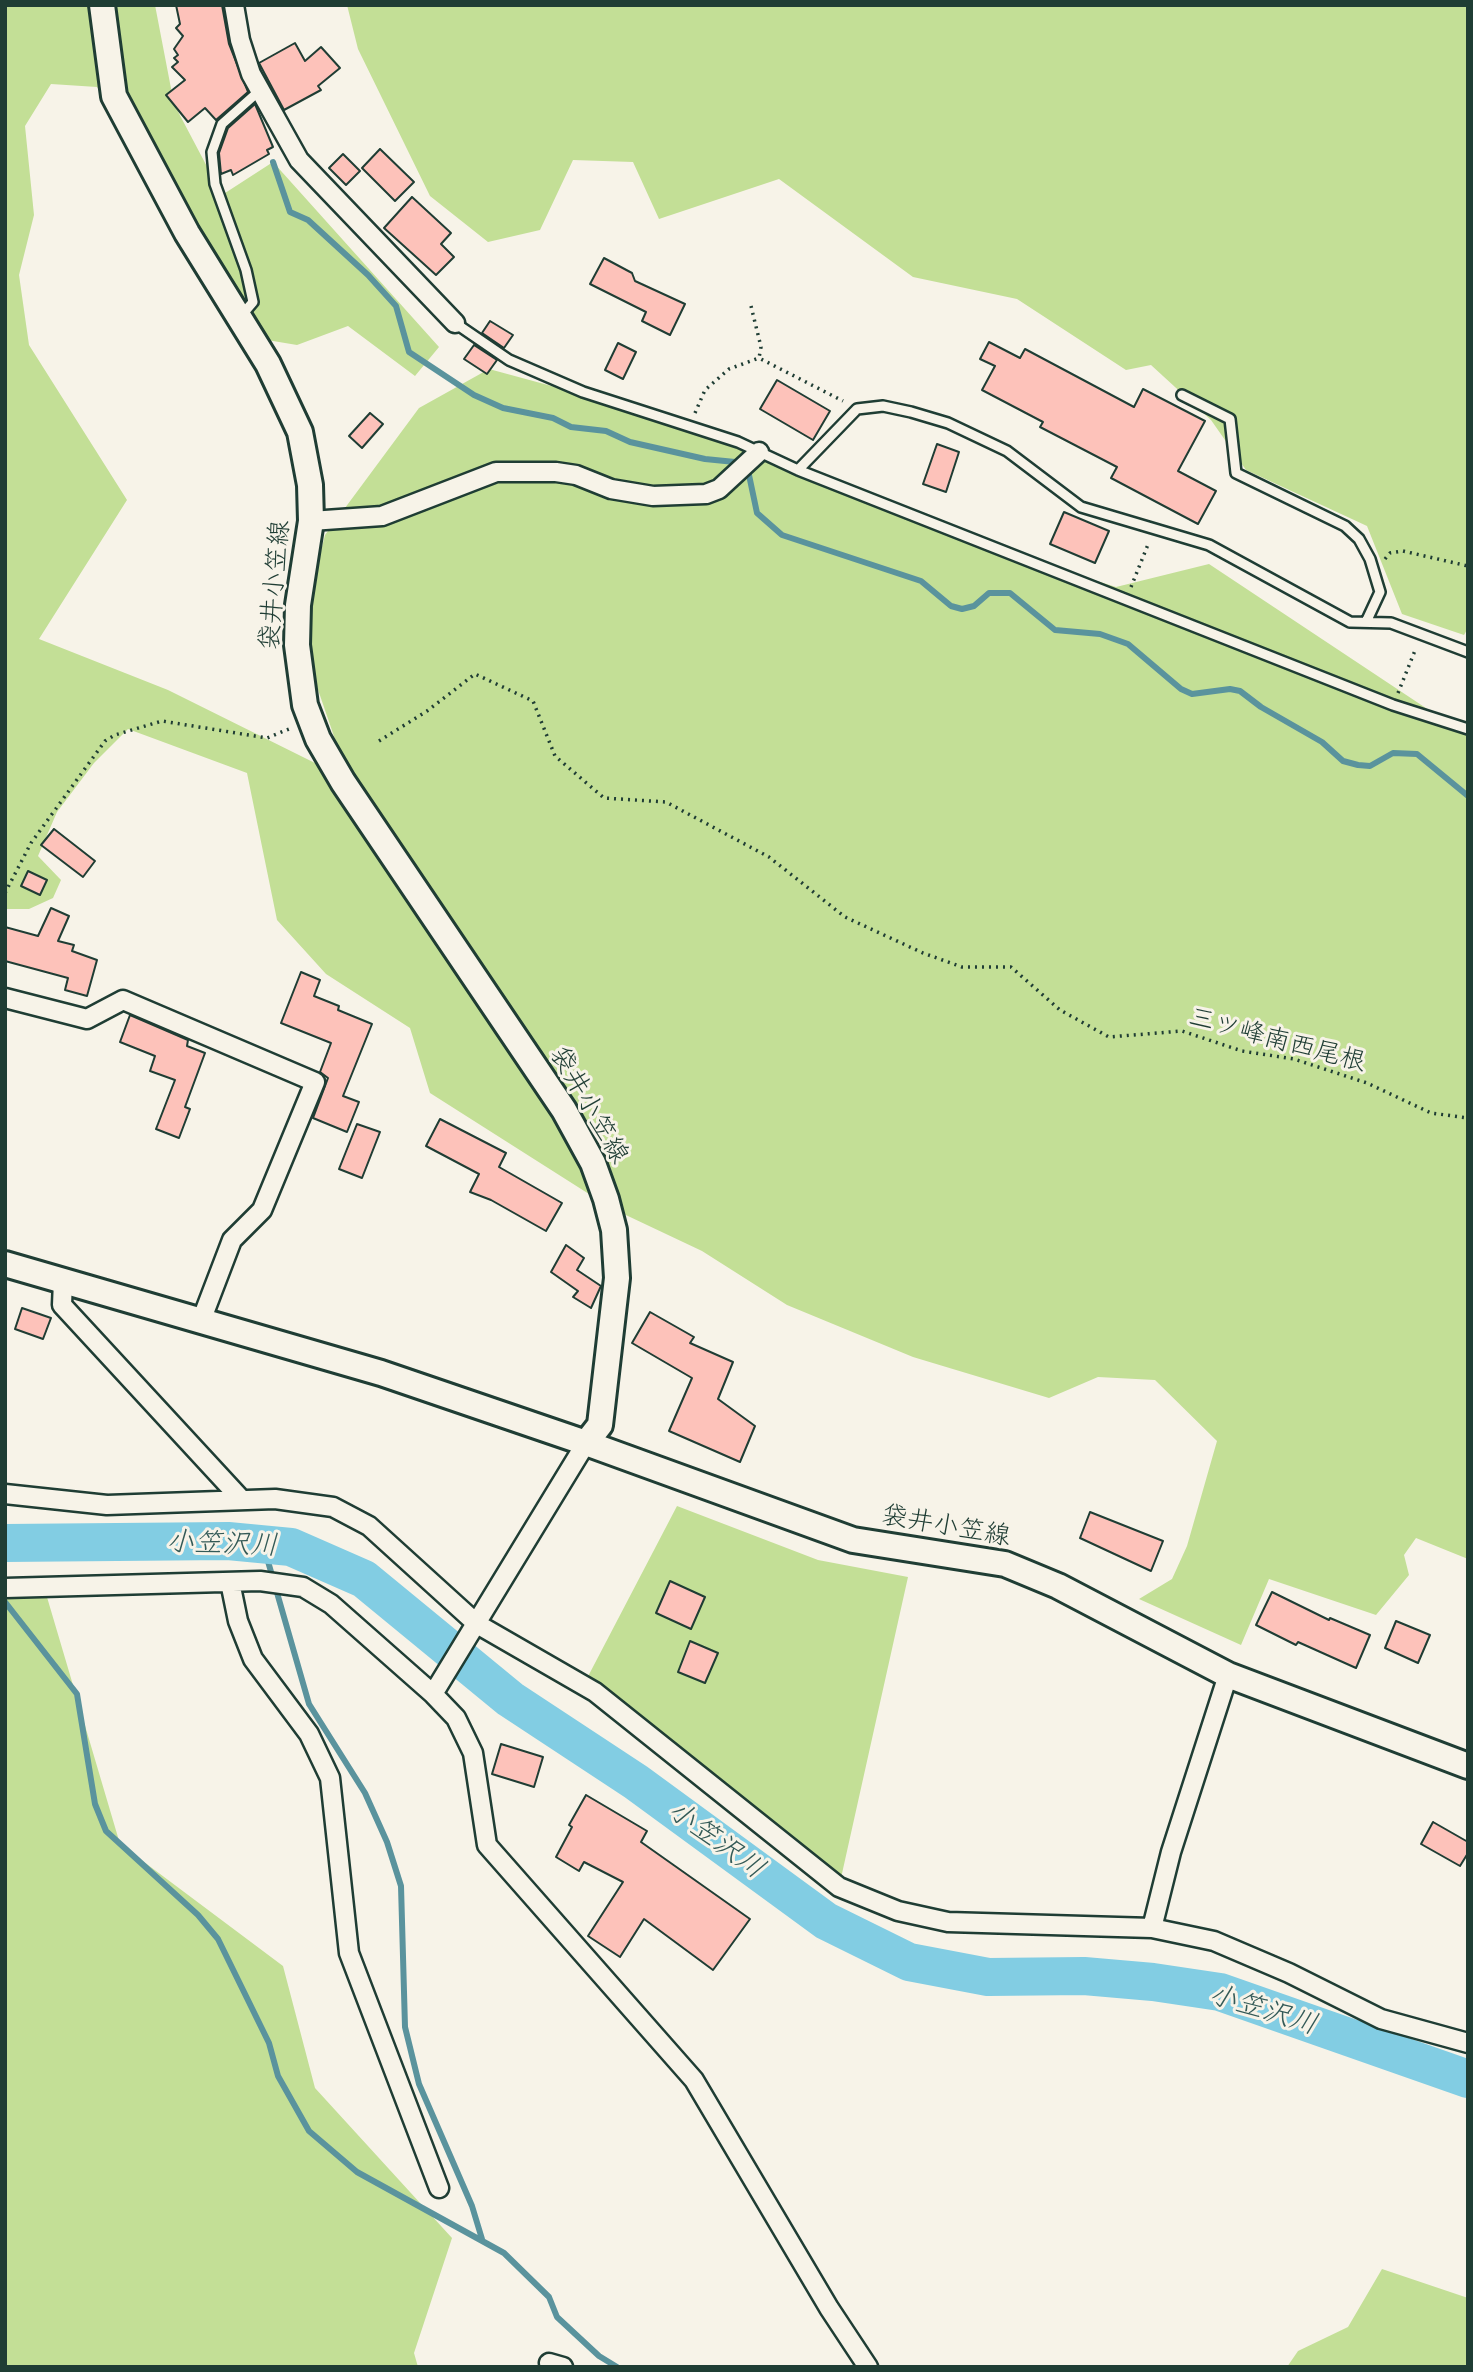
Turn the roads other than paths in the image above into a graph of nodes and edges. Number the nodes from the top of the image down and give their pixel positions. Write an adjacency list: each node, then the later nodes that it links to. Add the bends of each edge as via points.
1 (102, 5): 4 (main road, 袋井小笠線, via 114,96 187,233)
2 (234, 5): 3 (street, via 240,40)
3 (258, 92): 4 (lane, via 222,124 212,152 215,184 253,302); 5 (street, via 299,160)
4 (241, 316): 9 (main road, 袋井小笠線, via 300,432)
5 (455, 323): 7 (lane, via 522,365 583,392)
6 (1182, 396): 10 (lane, via 1230,419 1236,473 1345,526 1359,538 1380,592)
7 (758, 452): 8 (lane); 9 (street, via 719,489 706,494 653,496 611,489 576,475 496,472 382,516)
8 (798, 470): 10 (lane, via 857,409 883,406 948,423 1007,451 1081,506 1209,545 1350,622); 12 (lane, via 1393,705)
9 (311, 520): 17 (main road, 袋井小笠線, via 298,604 297,645 311,721 342,782 564,1110 593,1163 614,1230 617,1278 600,1425)
10 (1367, 620): 11 (lane, via 1391,623)
11 (1468, 652)
12 (1468, 729)
13 (5, 998): 16 (street, via 87,1019 123,1000 315,1082 262,1210 232,1240)
14 (5, 1264): 15 (main road)
15 (63, 1281): 16 (main road); 19 (street, via 62,1305)
16 (201, 1321): 17 (main road, via 381,1373)
17 (586, 1443): 22 (street); 23 (main road, 袋井小笠線, via 853,1540 1005,1564 1058,1586)
18 (5, 1494): 19 (street, via 107,1505)
19 (242, 1500): 22 (street, via 275,1499 333,1507 369,1526)
20 (230, 1581): 21 (street); 24 (street, via 303,1587 331,1604); 28 (street, via 238,1621 253,1659 309,1734 330,1778 349,1953)
21 (5, 1588)
22 (477, 1624): 24 (street); 26 (street, via 594,1692 839,1887 870,1902 970,1924)
23 (1228, 1675): 25 (main road, 袋井小笠線); 26 (street, via 1171,1852)
24 (433, 1694): 29 (street, via 456,1718 473,1753 487,1845 694,2080)
25 (1468, 1766)
26 (1153, 1928): 27 (street, via 1214,1941 1381,2019)
27 (1468, 2043)
28 (439, 2188)
29 (868, 2367)

